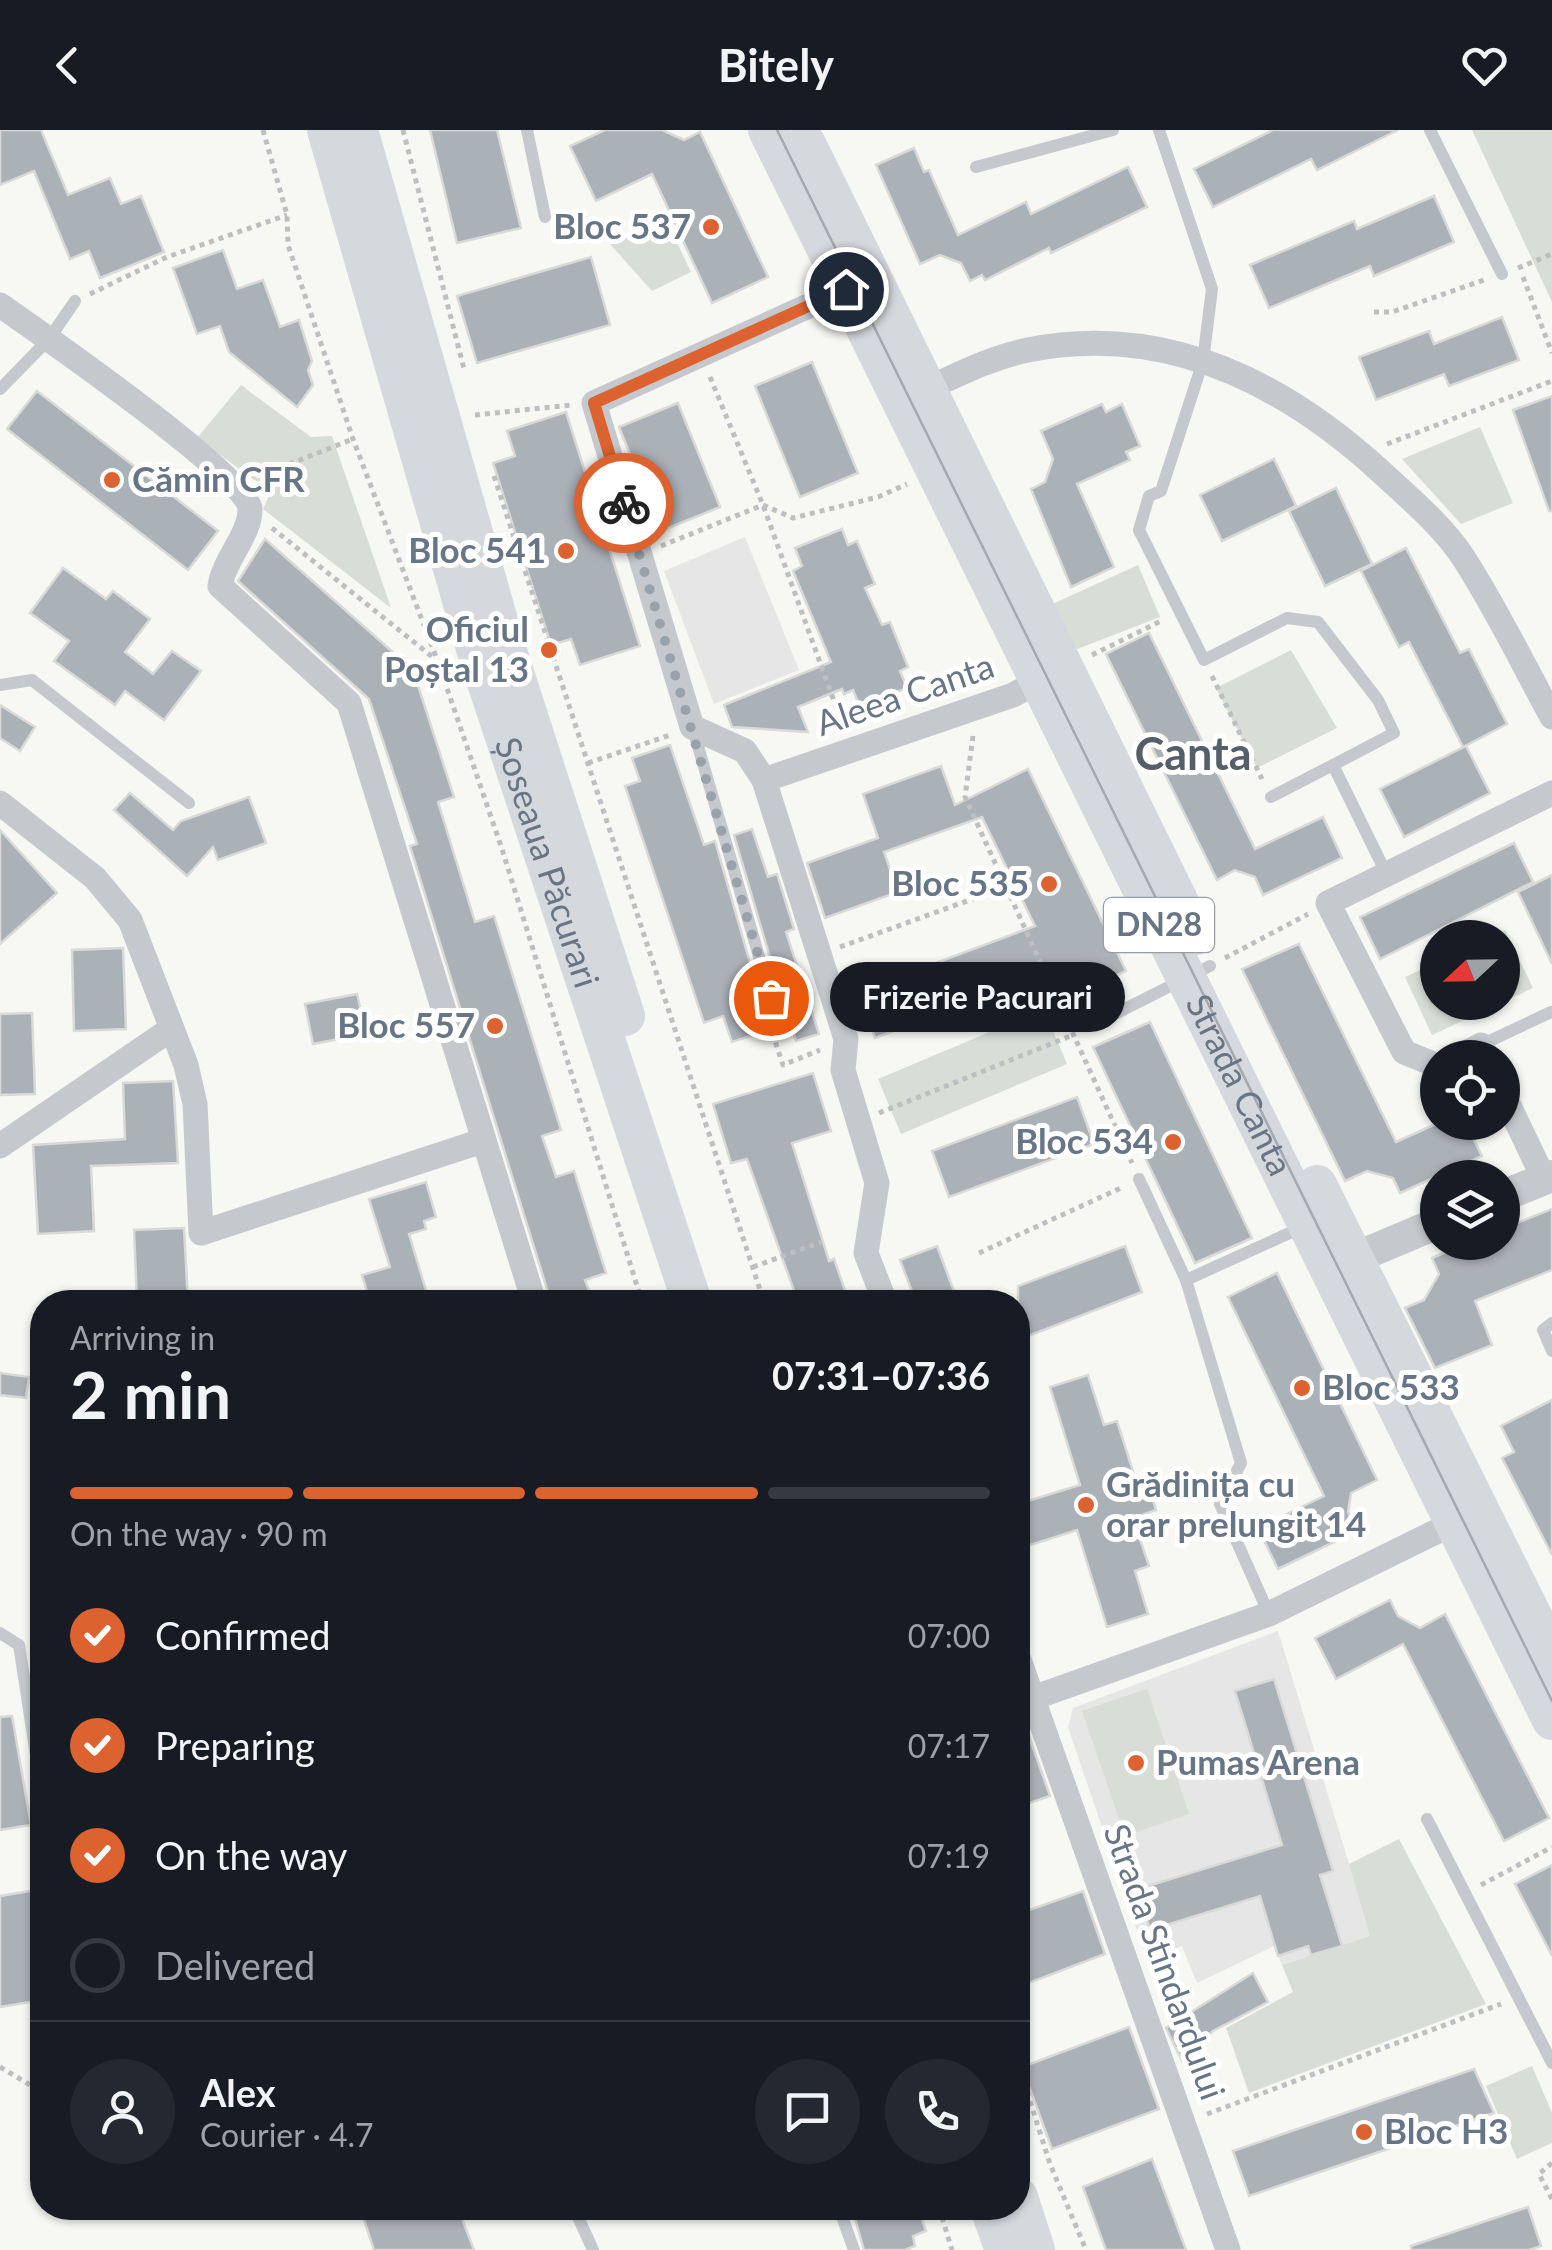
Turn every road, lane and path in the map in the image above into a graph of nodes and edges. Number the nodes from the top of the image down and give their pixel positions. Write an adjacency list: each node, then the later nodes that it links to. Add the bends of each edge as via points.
1 (263, 130): 12 (path)
2 (327, 130): 83 (main road, Șoseaua Păcurari, via 477,652)
3 (358, 130): 84 (main road, Șoseaua Păcurari, via 505,645)
4 (403, 130): 25 (path)
5 (527, 130): 13 (lane)
6 (768, 130): 17 (main road, Strada Canta / DN28)
7 (799, 130): 27 (main road, Strada Canta / DN28)
8 (1112, 130): 11 (lane)
9 (1158, 130): 24 (lane, via 1212,289)
10 (1430, 130): 16 (lane)
11 (976, 167)
12 (287, 216): 18 (path, via 167,257); 31 (path, via 288,244)
13 (545, 217)
14 (1552, 254): 15 (path)
15 (1520, 268): 16 (path); 22 (path)
16 (1502, 274): 20 (path, via 1392,312)
17 (846, 289): 23 (street); 41 (main road, Strada Canta / DN28)
18 (75, 302): 21 (lane)
19 (0, 304): 21 (street)
20 (1374, 312)
21 (49, 339): 28 (lane); 35 (street, via 216,465)
22 (1552, 353)
23 (701, 356): 29 (street); 36 (path)
24 (1203, 361): 27 (street, via 1154,345 1064,344 996,359); 32 (street, via 1314,416); 38 (lane, via 1161,491 1149,496 1140,530)
25 (466, 376)
26 (1552, 381): 32 (path)
27 (928, 388): 41 (main road, Strada Canta / DN28)
28 (0, 389)
29 (594, 403): 30 (path, via 476,414); 37 (street)
30 (481, 433)
31 (352, 439): 35 (path, via 277,469); 40 (path)
32 (1362, 454): 44 (street, via 1462,555)
33 (492, 469): 47 (path)
34 (907, 484): 36 (path, via 878,498 793,518)
35 (249, 504): 40 (path); 69 (street, via 220,586 350,703)
36 (763, 505): 37 (path); 46 (path)
37 (640, 554): 45 (street)
38 (1179, 612): 39 (lane); 41 (path)
39 (1204, 660): 48 (lane, via 1287,618 1318,622 1378,700 1394,733); 51 (path)
40 (438, 662): 82 (path)
41 (1063, 669): 43 (street, Aleea Canta); 58 (main road, Strada Canta / DN28)
42 (0, 685): 52 (lane, via 32,680)
43 (976, 708): 46 (street, Aleea Canta); 55 (path, via 965,796)
44 (1552, 717)
45 (692, 727): 47 (path); 49 (street, via 745,751); 59 (lane)
46 (852, 752): 49 (street, Aleea Canta)
47 (588, 763): 79 (path)
48 (1333, 765): 51 (lane); 54 (lane)
49 (764, 780): 57 (street)
50 (1552, 793): 54 (street)
51 (1271, 797)
52 (189, 803)
53 (0, 804): 62 (street, via 94,878 130,920)
54 (1386, 873): 56 (street)
55 (1003, 888): 57 (path); 63 (path)
56 (1328, 902): 58 (path); 66 (street, via 1404,1052)
57 (818, 955): 64 (street)
58 (1198, 973): 61 (lane); 74 (main road, Strada Canta / DN28); 78 (main road, Strada Canta / DN28)
59 (771, 998): 64 (path, via 762,1002 782,1066)
60 (1551, 1012): 65 (lane)
61 (1093, 1025): 63 (path)
62 (172, 1029): 69 (street, via 195,1104 201,1233); 70 (street)
63 (1073, 1035): 67 (path); 72 (path)
64 (846, 1039): 67 (street, via 843,1070)
65 (1504, 1040)
66 (1420, 1059)
67 (858, 1121): 86 (street, via 877,1182 866,1254)
68 (1520, 1124): 71 (street)
69 (482, 1140): 81 (street)
70 (0, 1146)
71 (1548, 1178): 73 (street)
72 (1139, 1179): 77 (path); 80 (lane)
73 (1520, 1189)
74 (1307, 1226): 78 (main road, Strada Canta / DN28); 80 (lane)
75 (1420, 1230): 78 (street)
76 (820, 1242): 79 (path)
77 (978, 1253)
78 (1341, 1264): 89 (main road, Strada Canta / DN28)
79 (753, 1268): 85 (path)
80 (1186, 1280): 90 (lane, via 1241,1463 1220,1504)
81 (530, 1290)
82 (638, 1290)
83 (688, 1290)
84 (716, 1290)
85 (760, 1290)
86 (880, 1290)
87 (1552, 1323): 88 (lane, via 1543,1330)
88 (1552, 1351)
89 (1466, 1516): 90 (street); 92 (main road, Strada Canta / DN28); 94 (main road, Strada Canta / DN28)
90 (1269, 1614): 93 (street)
91 (0, 1633): 96 (lane, via 19,1645)
92 (1552, 1656)
93 (1030, 1699)
94 (1549, 1708)
95 (1030, 1714): 105 (street, Strada Stindardului)
96 (30, 1716)
97 (1427, 1820): 99 (lane)
98 (1552, 1847): 99 (path)
99 (1465, 1893): 100 (lane)
100 (1518, 1998): 101 (lane); 105 (path)
101 (1552, 2063)
102 (0, 2067): 103 (path)
103 (30, 2085)
104 (1030, 2102): 117 (path)
105 (1184, 2123): 118 (street, Strada Stindardului)
106 (1552, 2163): 107 (path, via 1539,2174)
107 (1552, 2200)
108 (579, 2220): 114 (lane)
109 (843, 2220): 115 (lane)
110 (943, 2220): 116 (path)
111 (1000, 2220): 113 (main road)
112 (1020, 2220): 113 (main road)
113 (1022, 2248)
114 (592, 2250)
115 (854, 2250)
116 (952, 2250)
117 (1086, 2250)
118 (1228, 2250)

